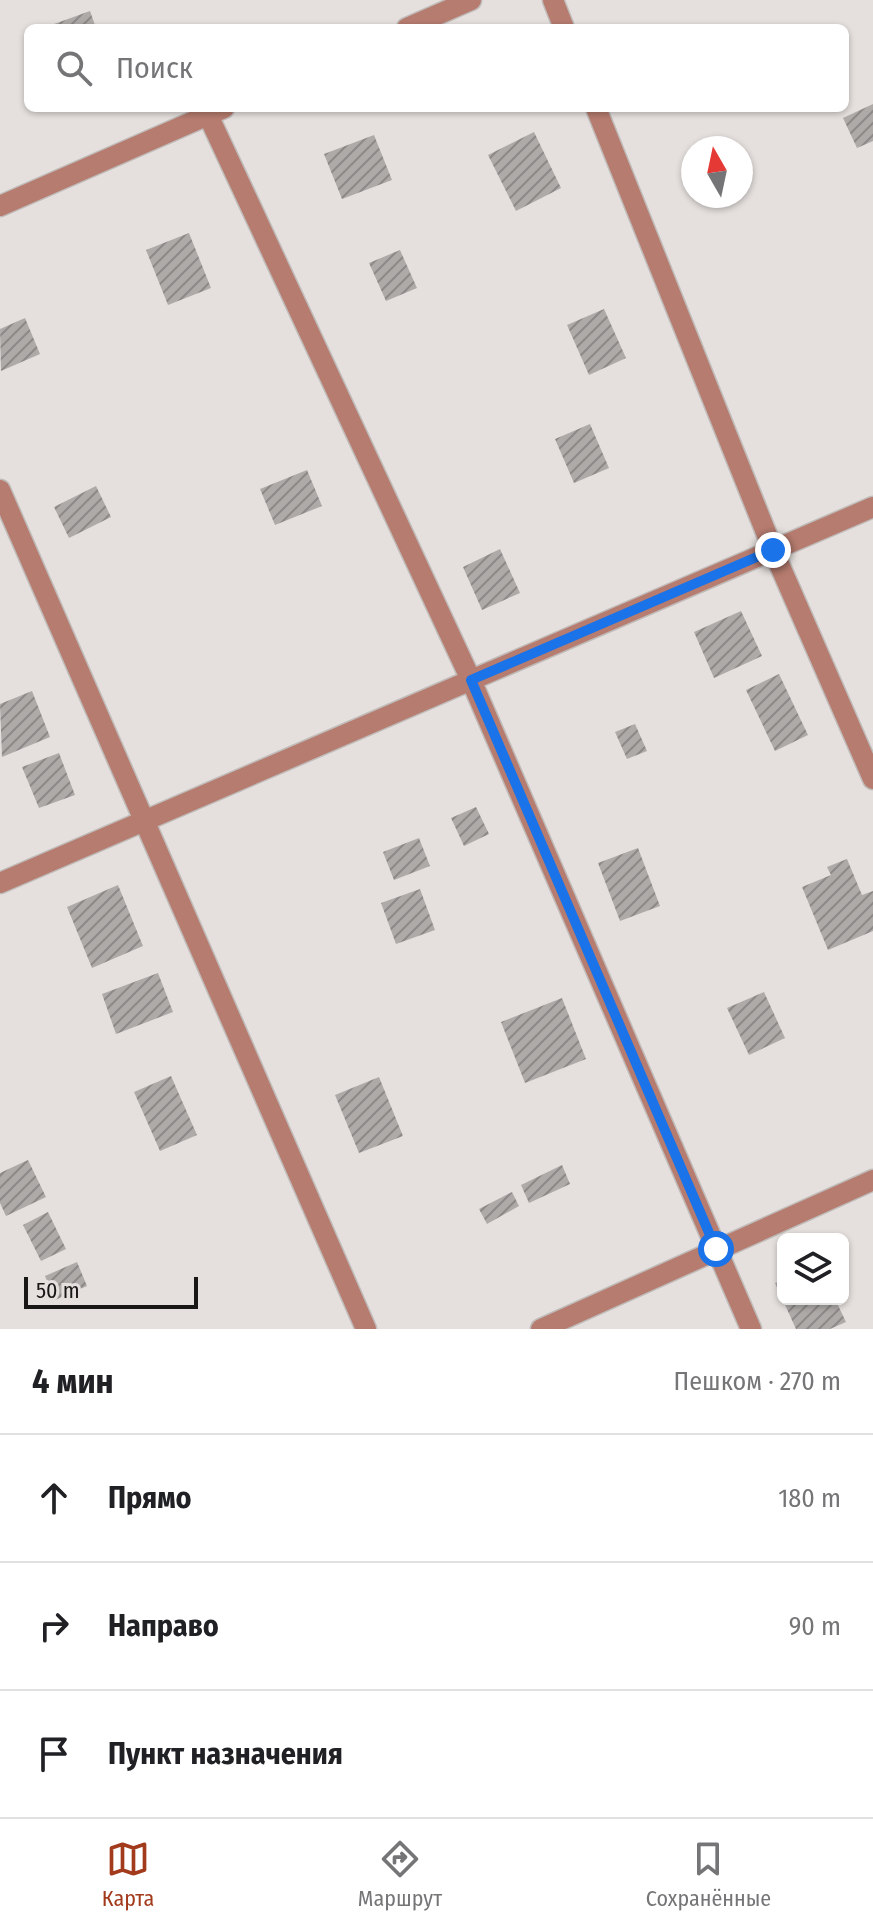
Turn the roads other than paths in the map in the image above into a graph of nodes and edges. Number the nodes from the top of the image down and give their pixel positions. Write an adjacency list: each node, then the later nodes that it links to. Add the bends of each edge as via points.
1 (471, 0): 3 (street)
2 (553, 0): 4 (street)
3 (416, 24)
4 (562, 24)
5 (216, 112): 7 (street); 11 (street)
6 (598, 112): 10 (street)
7 (0, 206)
8 (0, 490): 13 (street)
9 (873, 507): 10 (street)
10 (773, 550): 11 (street); 12 (street)
11 (471, 680): 13 (street); 16 (street)
12 (873, 779)
13 (146, 820): 14 (street); 17 (street)
14 (0, 883)
15 (873, 1180): 16 (street)
16 (716, 1249): 18 (street); 19 (street)
17 (366, 1329)
18 (541, 1329)
19 (751, 1329)

